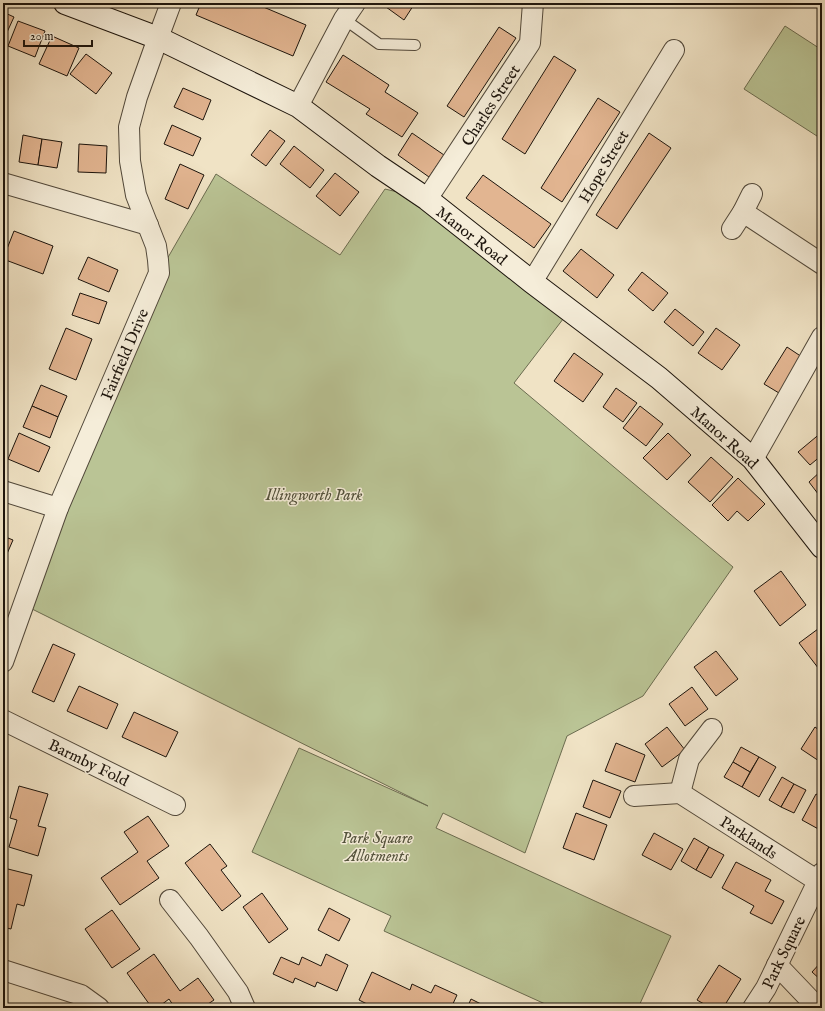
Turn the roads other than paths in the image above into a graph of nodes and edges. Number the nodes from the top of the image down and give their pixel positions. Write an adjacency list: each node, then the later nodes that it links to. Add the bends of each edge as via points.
1 (65, 3): 5 (street, Manor Road)
2 (172, 3): 5 (street, Fairfield Drive)
3 (533, 3): 11 (street, Charles Street, via 530,43)
4 (350, 11): 6 (lane, via 379,44); 8 (street)
5 (158, 38): 8 (street, Manor Road); 13 (street, Fairfield Drive, via 129,127 130,161 136,195)
6 (415, 45)
7 (674, 50): 16 (street, Hope Street)
8 (298, 106): 11 (street, Manor Road)
9 (3, 183): 13 (street)
10 (752, 194): 12 (street)
11 (427, 200): 16 (street, Manor Road)
12 (743, 212): 14 (street); 15 (street)
13 (148, 225): 20 (street, Fairfield Drive, via 156,246 159,272)
14 (732, 228)
15 (822, 264)
16 (532, 282): 18 (street, Manor Road, via 659,378)
17 (822, 337): 18 (street)
18 (753, 459): 21 (street, Manor Road)
19 (3, 491): 20 (street)
20 (58, 508): 22 (street, Fairfield Drive)
21 (822, 547)
22 (3, 662)
23 (3, 720): 27 (street, Barmby Fold)
24 (712, 729): 25 (street, via 689,759)
25 (680, 793): 26 (street); 28 (street, Parklands)
26 (634, 796)
27 (175, 805)
28 (820, 877): 30 (street, Park Square)
29 (170, 900): 33 (street, via 238,992)
30 (777, 965): 34 (street, Park Square); 35 (street)
31 (3, 970): 32 (street, via 81,995)
32 (99, 1008)
33 (245, 1008)
34 (753, 1008)
35 (818, 1008)

